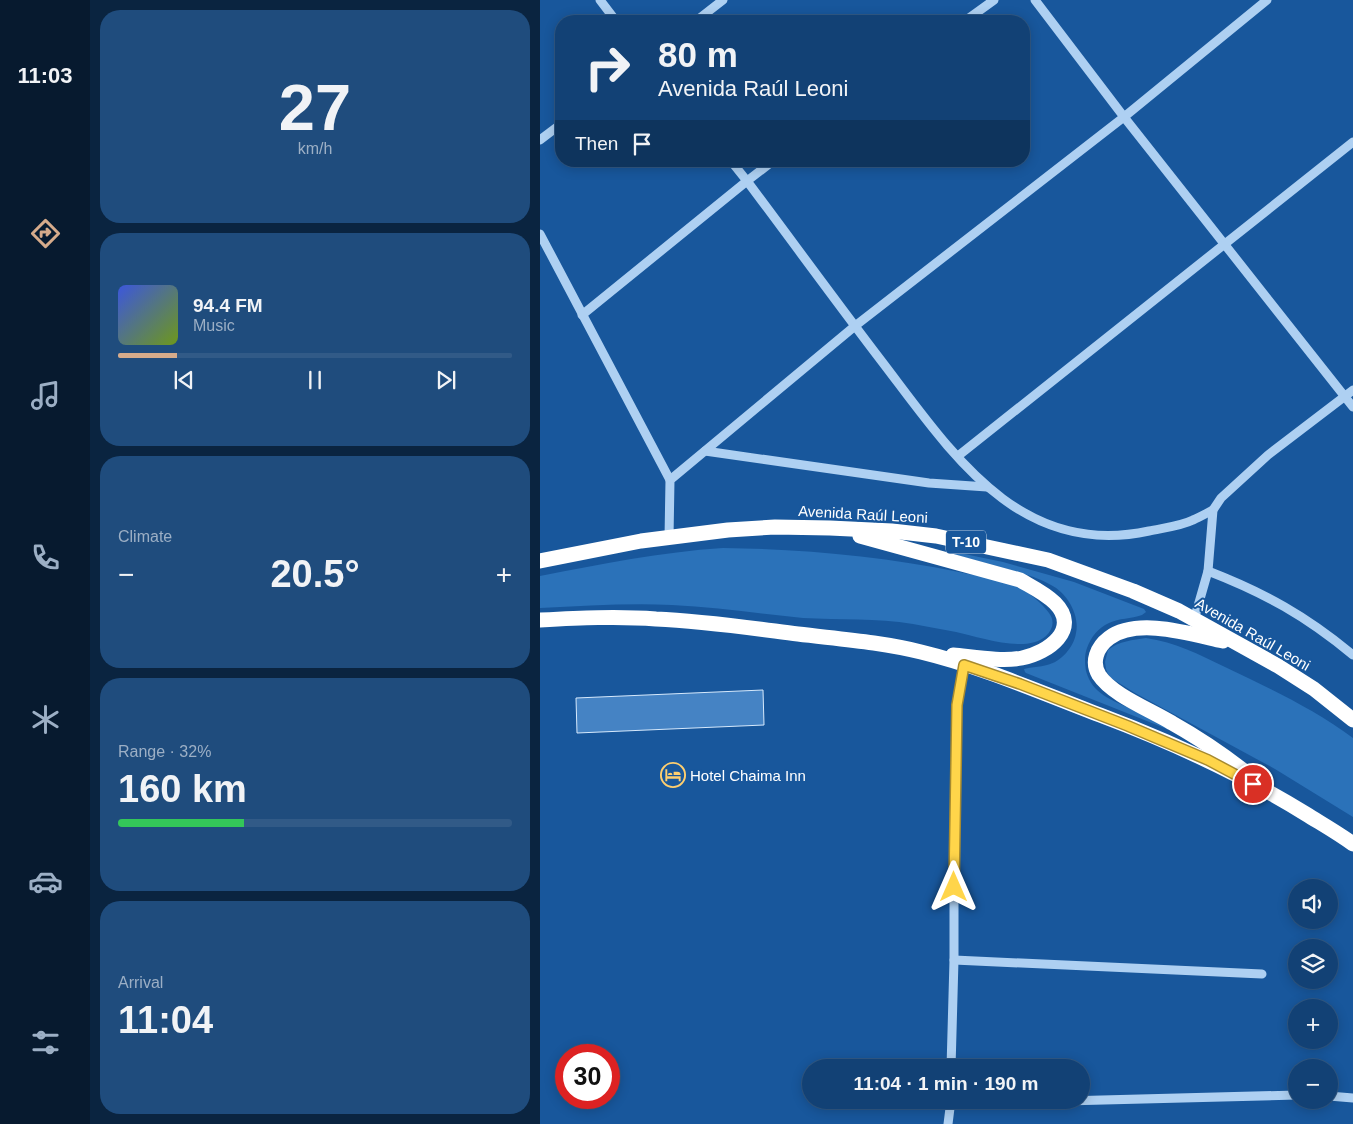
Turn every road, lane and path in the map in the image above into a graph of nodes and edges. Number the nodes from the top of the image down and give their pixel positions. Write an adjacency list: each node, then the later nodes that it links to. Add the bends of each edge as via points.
1 (600, 0): 6 (street)
2 (723, 0): 7 (street)
3 (994, 0): 8 (street)
4 (1035, 0): 9 (street)
5 (1267, 0): 9 (street)
6 (611, 15)
7 (704, 15)
8 (973, 15)
9 (1124, 117): 17 (street); 19 (street)
10 (555, 129): 11 (street)
11 (540, 140)
12 (1353, 142): 17 (street)
13 (736, 167): 15 (street)
14 (765, 167): 15 (street)
15 (747, 180): 18 (street); 19 (street)
16 (540, 234): 18 (street)
17 (1224, 245): 21 (street); 24 (street)
18 (582, 315): 25 (street)
19 (855, 326): 23 (street); 24 (street, via 934,430)
20 (1353, 390): 21 (street)
21 (1345, 397): 22 (street); 27 (street, via 1268,456 1221,498)
22 (1353, 407)
23 (705, 450): 25 (street); 26 (street, via 929,482)
24 (958, 456): 26 (street)
25 (670, 480): 29 (street)
26 (987, 487): 27 (street, via 1040,521 1092,535 1140,532 1192,521)
27 (1213, 510): 31 (street)
28 (830, 528): 29 (highway, Avenida Raúl Leoni / T-10, via 775,527); 33 (highway, Avenida Raúl Leoni / T-10, via 936,536 1048,560 1133,591); 35 (highway, T-10, via 1020,580 1057,604 1062,614 1064,626 1061,636 1041,652 1022,658)
29 (669, 538): 30 (highway, Avenida Raúl Leoni / T-10)
30 (540, 561)
31 (1208, 571): 33 (street); 36 (street, via 1273,599)
32 (540, 620): 35 (highway, T-10, via 656,618 731,625)
33 (1194, 620): 34 (highway, Avenida Raúl Leoni / T-10)
34 (1242, 646): 38 (highway, Avenida Raúl Leoni / T-10, via 1314,689); 39 (highway, T-10, via 1181,632 1152,628 1127,630 1102,644 1096,653 1096,664 1098,673 1116,692 1219,752)
35 (922, 652): 37 (highway, T-10)
36 (1353, 655)
37 (964, 665): 39 (highway, T-10, via 1137,729 1208,760); 41 (street, via 957,705)
38 (1353, 720)
39 (1283, 800): 40 (highway, T-10)
40 (1353, 844)
41 (954, 960): 42 (street); 43 (street)
42 (1262, 974)
43 (952, 1059)
44 (1288, 1095): 47 (street)
45 (1338, 1097): 46 (street)
46 (1353, 1098)
47 (1090, 1099)
48 (950, 1109): 49 (street)
49 (948, 1124)

